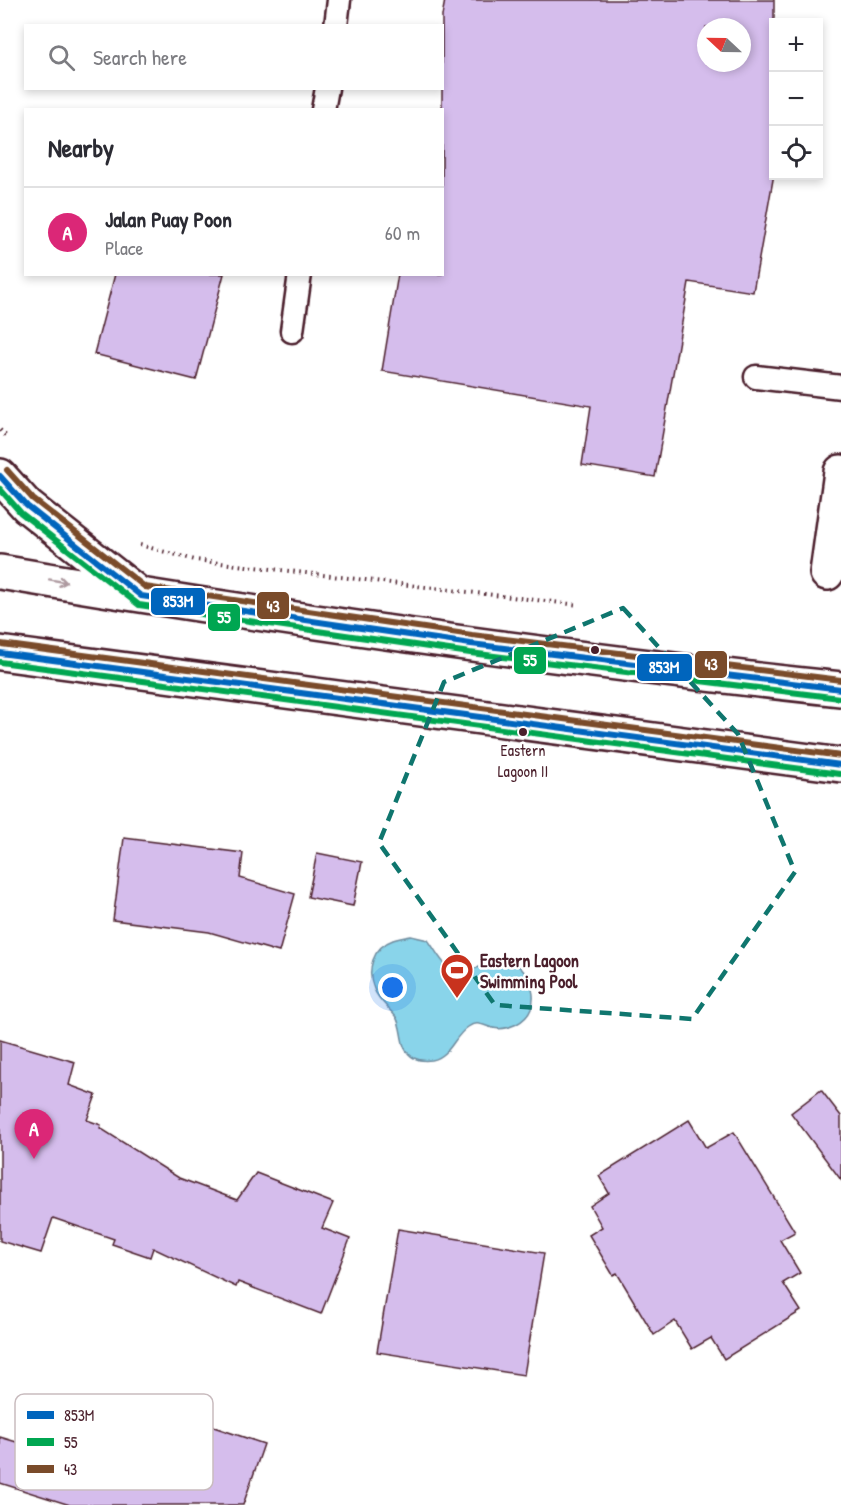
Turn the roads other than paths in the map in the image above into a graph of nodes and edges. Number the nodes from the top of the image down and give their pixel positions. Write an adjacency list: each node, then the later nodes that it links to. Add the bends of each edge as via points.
1 (339, 0): 2 (lane)
2 (336, 24)
3 (327, 90): 4 (lane)
4 (324, 108)
5 (300, 276): 6 (lane)
6 (292, 331)
7 (756, 377): 8 (lane)
8 (841, 387)
9 (841, 472): 12 (main road)
10 (0, 476): 13 (main road, via 27,506)
11 (0, 572): 13 (main road, one-way to 13)
12 (827, 573)
13 (141, 596): 15 (main road, via 471,644)
14 (0, 653): 16 (main road)
15 (841, 689)
16 (841, 765)

